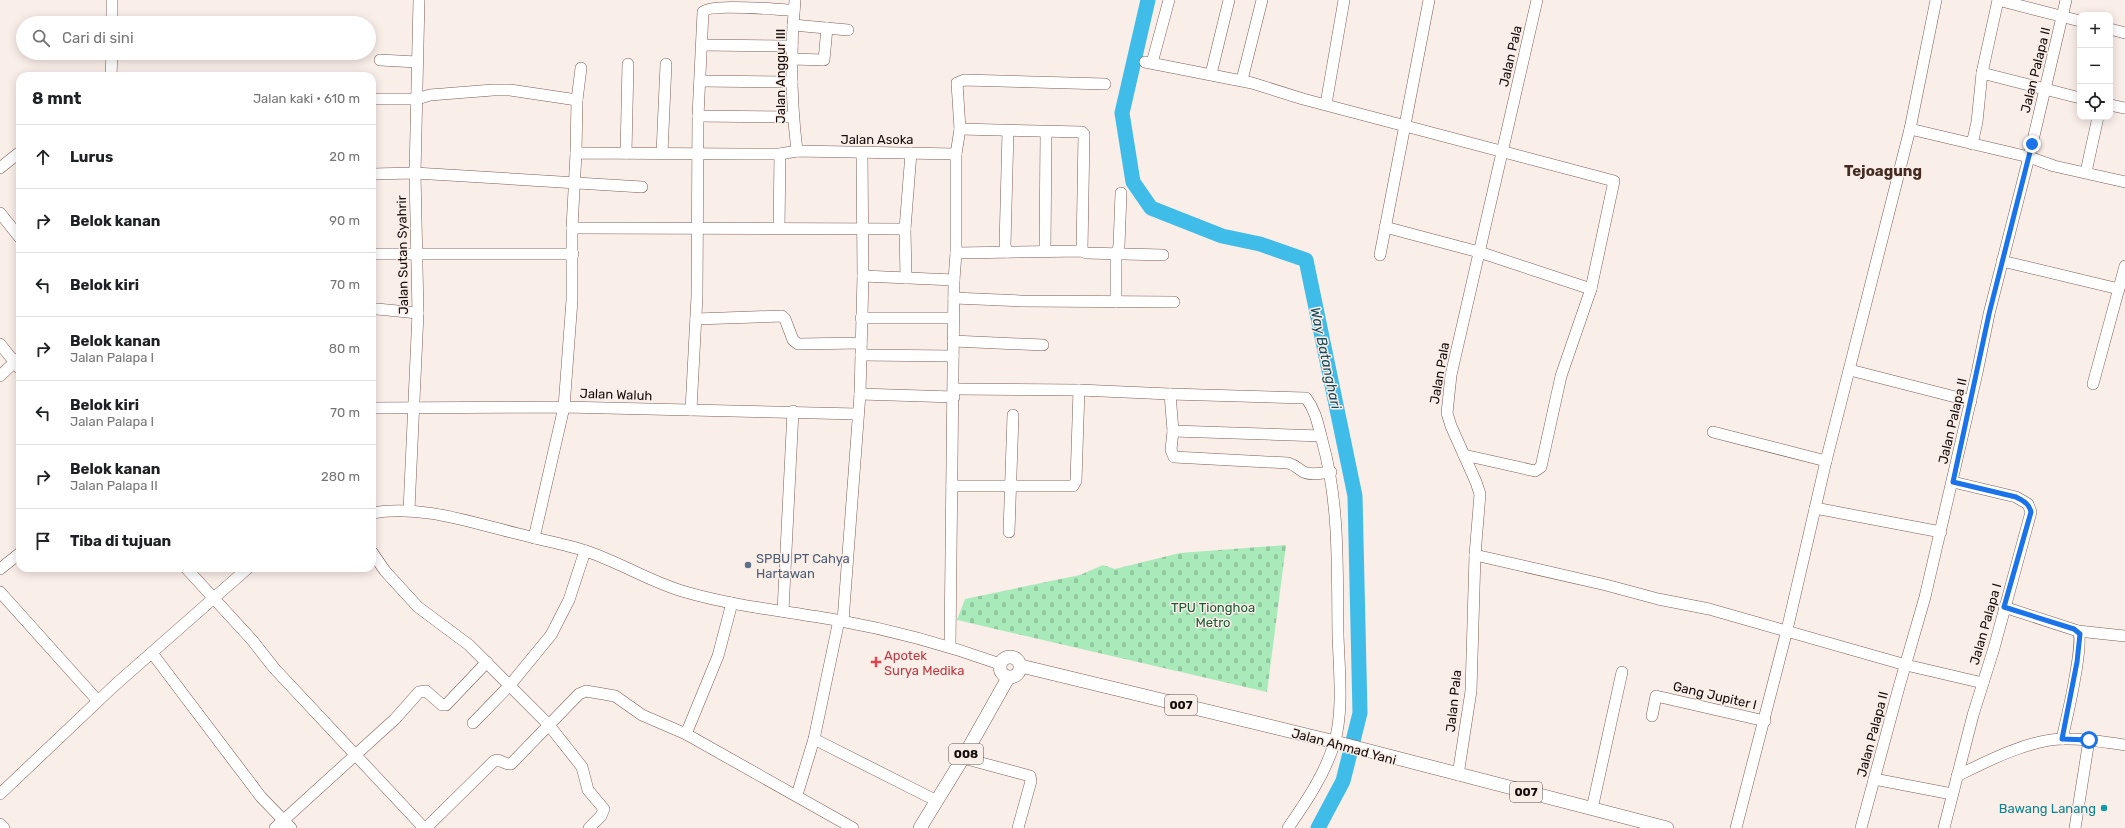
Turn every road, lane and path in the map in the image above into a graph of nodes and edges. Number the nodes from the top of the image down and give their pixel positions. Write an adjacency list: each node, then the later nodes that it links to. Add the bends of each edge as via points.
1 (112, 0): 15 (street)
2 (419, 0): 28 (street, Jalan Sutan Syahrir)
3 (1168, 0): 33 (street, via 1148,62)
4 (1229, 0): 33 (street)
5 (1262, 0): 35 (street)
6 (1344, 0): 44 (street)
7 (1429, 0): 50 (street)
8 (1537, 0): 56 (street, Jalan Pala)
9 (1936, 0): 52 (street)
10 (1998, 0): 16 (street); 34 (street)
11 (2066, 0): 16 (street, Jalan Palapa II)
12 (724, 4): 13 (street); 23 (street, via 703,12)
13 (759, 4): 14 (street)
14 (794, 5): 18 (street, Jalan Anggur III)
15 (112, 16)
16 (2062, 18): 17 (street); 39 (street, Jalan Palapa II)
17 (2077, 20)
18 (793, 25): 19 (street); 24 (street, Jalan Anggur III)
19 (827, 28): 20 (street); 25 (street, via 824,60)
20 (848, 30)
21 (2113, 30): 22 (street)
22 (2125, 33)
23 (702, 45): 24 (street); 36 (street)
24 (792, 46): 25 (street, Jalan Anggur III)
25 (792, 59): 37 (street, Jalan Anggur III)
26 (112, 60): 32 (street)
27 (380, 60): 28 (street)
28 (417, 62): 42 (street, Jalan Sutan Syahrir)
29 (628, 64): 59 (street)
30 (666, 64): 60 (street)
31 (581, 68): 43 (street)
32 (111, 72)
33 (1211, 74): 35 (street)
34 (1982, 74): 39 (street); 55 (street)
35 (1242, 80): 44 (street)
36 (700, 81): 37 (street); 47 (street)
37 (792, 82): 48 (street, Jalan Anggur III)
38 (1105, 84): 51 (street, via 960,81 957,87)
39 (2044, 89): 40 (street); 67 (street, Jalan Palapa II)
40 (2077, 97)
41 (376, 99): 42 (street)
42 (417, 99): 43 (street, via 430,95 510,90); 70 (street, Jalan Sutan Syahrir)
43 (577, 100): 58 (street)
44 (1326, 104): 50 (street)
45 (2113, 106): 46 (street)
46 (2125, 108)
47 (698, 116): 48 (street); 61 (street)
48 (793, 117): 57 (street, Jalan Anggur III)
49 (2097, 120): 69 (street)
50 (1404, 124): 56 (street); 77 (street)
51 (960, 128): 53 (street); 65 (street)
52 (1910, 128): 55 (street); 118 (street)
53 (1008, 131): 54 (street); 85 (street)
54 (1046, 132): 84 (street, via 1082,132 1085,135); 86 (street)
55 (1972, 144): 67 (street)
56 (1503, 150): 87 (street, Jalan Pala); 100 (street, via 1614,181)
57 (797, 151): 62 (street, Jalan Asoka); 64 (street, Jalan Asoka)
58 (576, 153): 59 (street, Jalan Asoka); 73 (street)
59 (626, 153): 60 (street, Jalan Asoka)
60 (662, 153): 61 (street, Jalan Asoka)
61 (698, 153): 64 (street, Jalan Asoka); 79 (street)
62 (862, 153): 63 (street, Jalan Asoka); 81 (street)
63 (911, 153): 65 (street, Jalan Asoka); 82 (street)
64 (780, 154): 80 (street)
65 (956, 154): 88 (street)
66 (16, 155): 68 (street)
67 (2029, 157): 69 (street, via 2054,166); 95 (street, Jalan Palapa II)
68 (0, 168)
69 (2086, 172): 72 (street)
70 (415, 173): 71 (street); 73 (street); 90 (street, Jalan Sutan Syahrir)
71 (376, 174)
72 (2125, 182)
73 (574, 184): 74 (street); 78 (street)
74 (642, 187)
75 (1121, 193): 92 (street)
76 (0, 213): 83 (street)
77 (1385, 226): 87 (street); 93 (street)
78 (572, 228): 79 (street); 91 (street)
79 (698, 228): 80 (street); 109 (street)
80 (779, 228): 81 (street)
81 (863, 228): 82 (street); 97 (street)
82 (905, 229): 98 (street)
83 (16, 233)
84 (1082, 251): 86 (street); 92 (street)
85 (1007, 252): 86 (street); 88 (street)
86 (1045, 252)
87 (1479, 252): 100 (street); 136 (street, Jalan Pala, via 1451,375 1447,405 1450,426)
88 (956, 253): 99 (street)
89 (376, 254): 90 (street)
90 (416, 254): 91 (street); 106 (street, Jalan Sutan Syahrir)
91 (573, 254): 126 (street)
92 (1116, 254): 94 (street); 103 (street)
93 (1380, 254)
94 (1163, 255)
95 (2002, 261): 101 (street); 125 (street, Jalan Palapa II)
96 (2125, 266): 101 (street)
97 (863, 276): 98 (street); 107 (street)
98 (906, 278): 99 (street)
99 (954, 280): 102 (street)
100 (1591, 289): 136 (street, via 1561,376 1540,469 1535,471)
101 (2119, 290): 120 (street)
102 (954, 298): 103 (street); 108 (street)
103 (1116, 302): 104 (street)
104 (1174, 302)
105 (377, 310): 106 (street)
106 (418, 313): 128 (street, Jalan Sutan Syahrir)
107 (861, 318): 108 (street); 111 (street)
108 (953, 318): 110 (street)
109 (696, 319): 111 (street, via 782,316 793,340 798,344); 129 (street)
110 (953, 341): 113 (street); 115 (street)
111 (861, 343): 114 (street)
112 (0, 344): 116 (street)
113 (1043, 345)
114 (861, 356): 115 (street); 123 (street)
115 (953, 356): 122 (street)
116 (16, 361)
117 (16, 364): 119 (street)
118 (1850, 370): 125 (street); 137 (street)
119 (0, 376)
120 (2094, 384)
121 (1079, 390): 122 (street); 124 (street); 141 (street, via 1074,484)
122 (954, 393): 123 (street); 140 (street)
123 (860, 394): 131 (street)
124 (1170, 394): 133 (street); 135 (street, via 1306,398 1312,406)
125 (1971, 401): 139 (street, Jalan Palapa II)
126 (564, 407): 128 (street, Jalan Waluh); 129 (street, Jalan Waluh); 147 (street)
127 (376, 408): 128 (street, Jalan Waluh)
128 (415, 408): 143 (street, Jalan Sutan Syahrir)
129 (691, 410): 130 (street, Jalan Waluh)
130 (793, 411): 131 (street, Jalan Waluh); 159 (street)
131 (858, 414): 160 (street)
132 (1013, 415): 141 (street)
133 (1173, 431): 135 (street); 138 (street, via 1171,450 1174,456 1288,463 1296,465 1303,472)
134 (1713, 432): 137 (street)
135 (1321, 436): 138 (street)
136 (1464, 454): 149 (street, Jalan Pala, via 1480,494)
137 (1826, 461): 142 (street)
138 (1331, 472): 183 (street, via 1338,556)
139 (1953, 482): 146 (street, Jalan Palapa II); 158 (street, Jalan Palapa I, via 2016,497 2025,501 2030,508)
140 (952, 486): 141 (street); 164 (street)
141 (1010, 486): 145 (street)
142 (1815, 508): 146 (street); 161 (street)
143 (409, 510): 144 (street); 147 (street, via 455,518)
144 (376, 512)
145 (1009, 532)
146 (1941, 532): 168 (street, Jalan Palapa II)
147 (534, 538): 148 (street)
148 (585, 551): 157 (street, via 625,566 653,581); 173 (street, via 569,600 551,635)
149 (1475, 555): 161 (street, via 1709,609); 187 (street, Jalan Pala, via 1471,691)
150 (16, 556): 152 (street)
151 (376, 558): 166 (street, via 418,607 469,645)
152 (0, 569)
153 (190, 572): 156 (street)
154 (243, 572): 156 (street)
155 (0, 592): 174 (street)
156 (214, 598): 165 (street); 185 (street, via 274,668)
157 (732, 603): 159 (street); 179 (street, via 718,656)
158 (2004, 607): 162 (street); 172 (street, Jalan Palapa I)
159 (783, 611): 160 (street)
160 (841, 621): 164 (street); 180 (street)
161 (1787, 630): 168 (street); 176 (street)
162 (2078, 631): 163 (street); 181 (street, via 2081,639)
163 (2125, 636)
164 (950, 646): 167 (street)
165 (152, 653): 174 (street); 196 (street)
166 (487, 662): 173 (street); 185 (street, via 446,705 442,705 426,691 419,692)
167 (1000, 664): 169 (main road, via 1010,656 1017,659); 171 (main road, via 1000,671)
168 (1906, 665): 172 (street); 189 (street, Jalan Palapa II)
169 (1021, 666): 171 (main road, 008, via 1018,674); 183 (main road, Jalan Ahmad Yani / 007)
170 (1622, 672): 194 (street)
171 (1008, 678): 186 (main road, 008)
172 (1983, 683): 188 (street, Jalan Palapa I)
173 (510, 685): 177 (street); 178 (street)
174 (98, 701): 190 (street)
175 (1652, 716): 176 (street, Gang Jupiter I, via 1656,696)
176 (1765, 721): 205 (street)
177 (473, 724)
178 (548, 724): 179 (street, via 579,694 586,691 615,696 642,715); 198 (street, via 511,764 500,760 494,761); 199 (street, via 582,767 588,790 604,809)
179 (686, 734): 192 (street)
180 (814, 739): 192 (street); 193 (street)
181 (2062, 739): 182 (street); 188 (street, via 2031,745 1997,756)
182 (2089, 740): 184 (street); 208 (street)
183 (1338, 743): 187 (main road, Jalan Ahmad Yani / 007); 203 (street)
184 (2125, 745)
185 (355, 755): 196 (street); 198 (street)
186 (963, 758): 193 (main road, 008); 202 (street, via 1030,776 1031,781)
187 (1458, 775): 194 (main road, Jalan Ahmad Yani / 007)
188 (1957, 776): 191 (street, Jalan Palapa I)
189 (1874, 779): 191 (street); 206 (street, Jalan Palapa II)
190 (0, 794)
191 (1952, 794): 207 (street, Jalan Palapa I)
192 (797, 795): 200 (street)
193 (937, 801): 201 (main road, 008)
194 (1592, 809): 204 (main road, Jalan Ahmad Yani / 007)
195 (0, 824): 197 (street)
196 (283, 826)
197 (4, 828)
198 (425, 828)
199 (589, 828)
200 (853, 828)
201 (920, 828)
202 (1018, 828)
203 (1288, 828)
204 (1667, 828)
205 (1736, 828)
206 (1861, 828)
207 (1944, 828)
208 (2075, 828)

